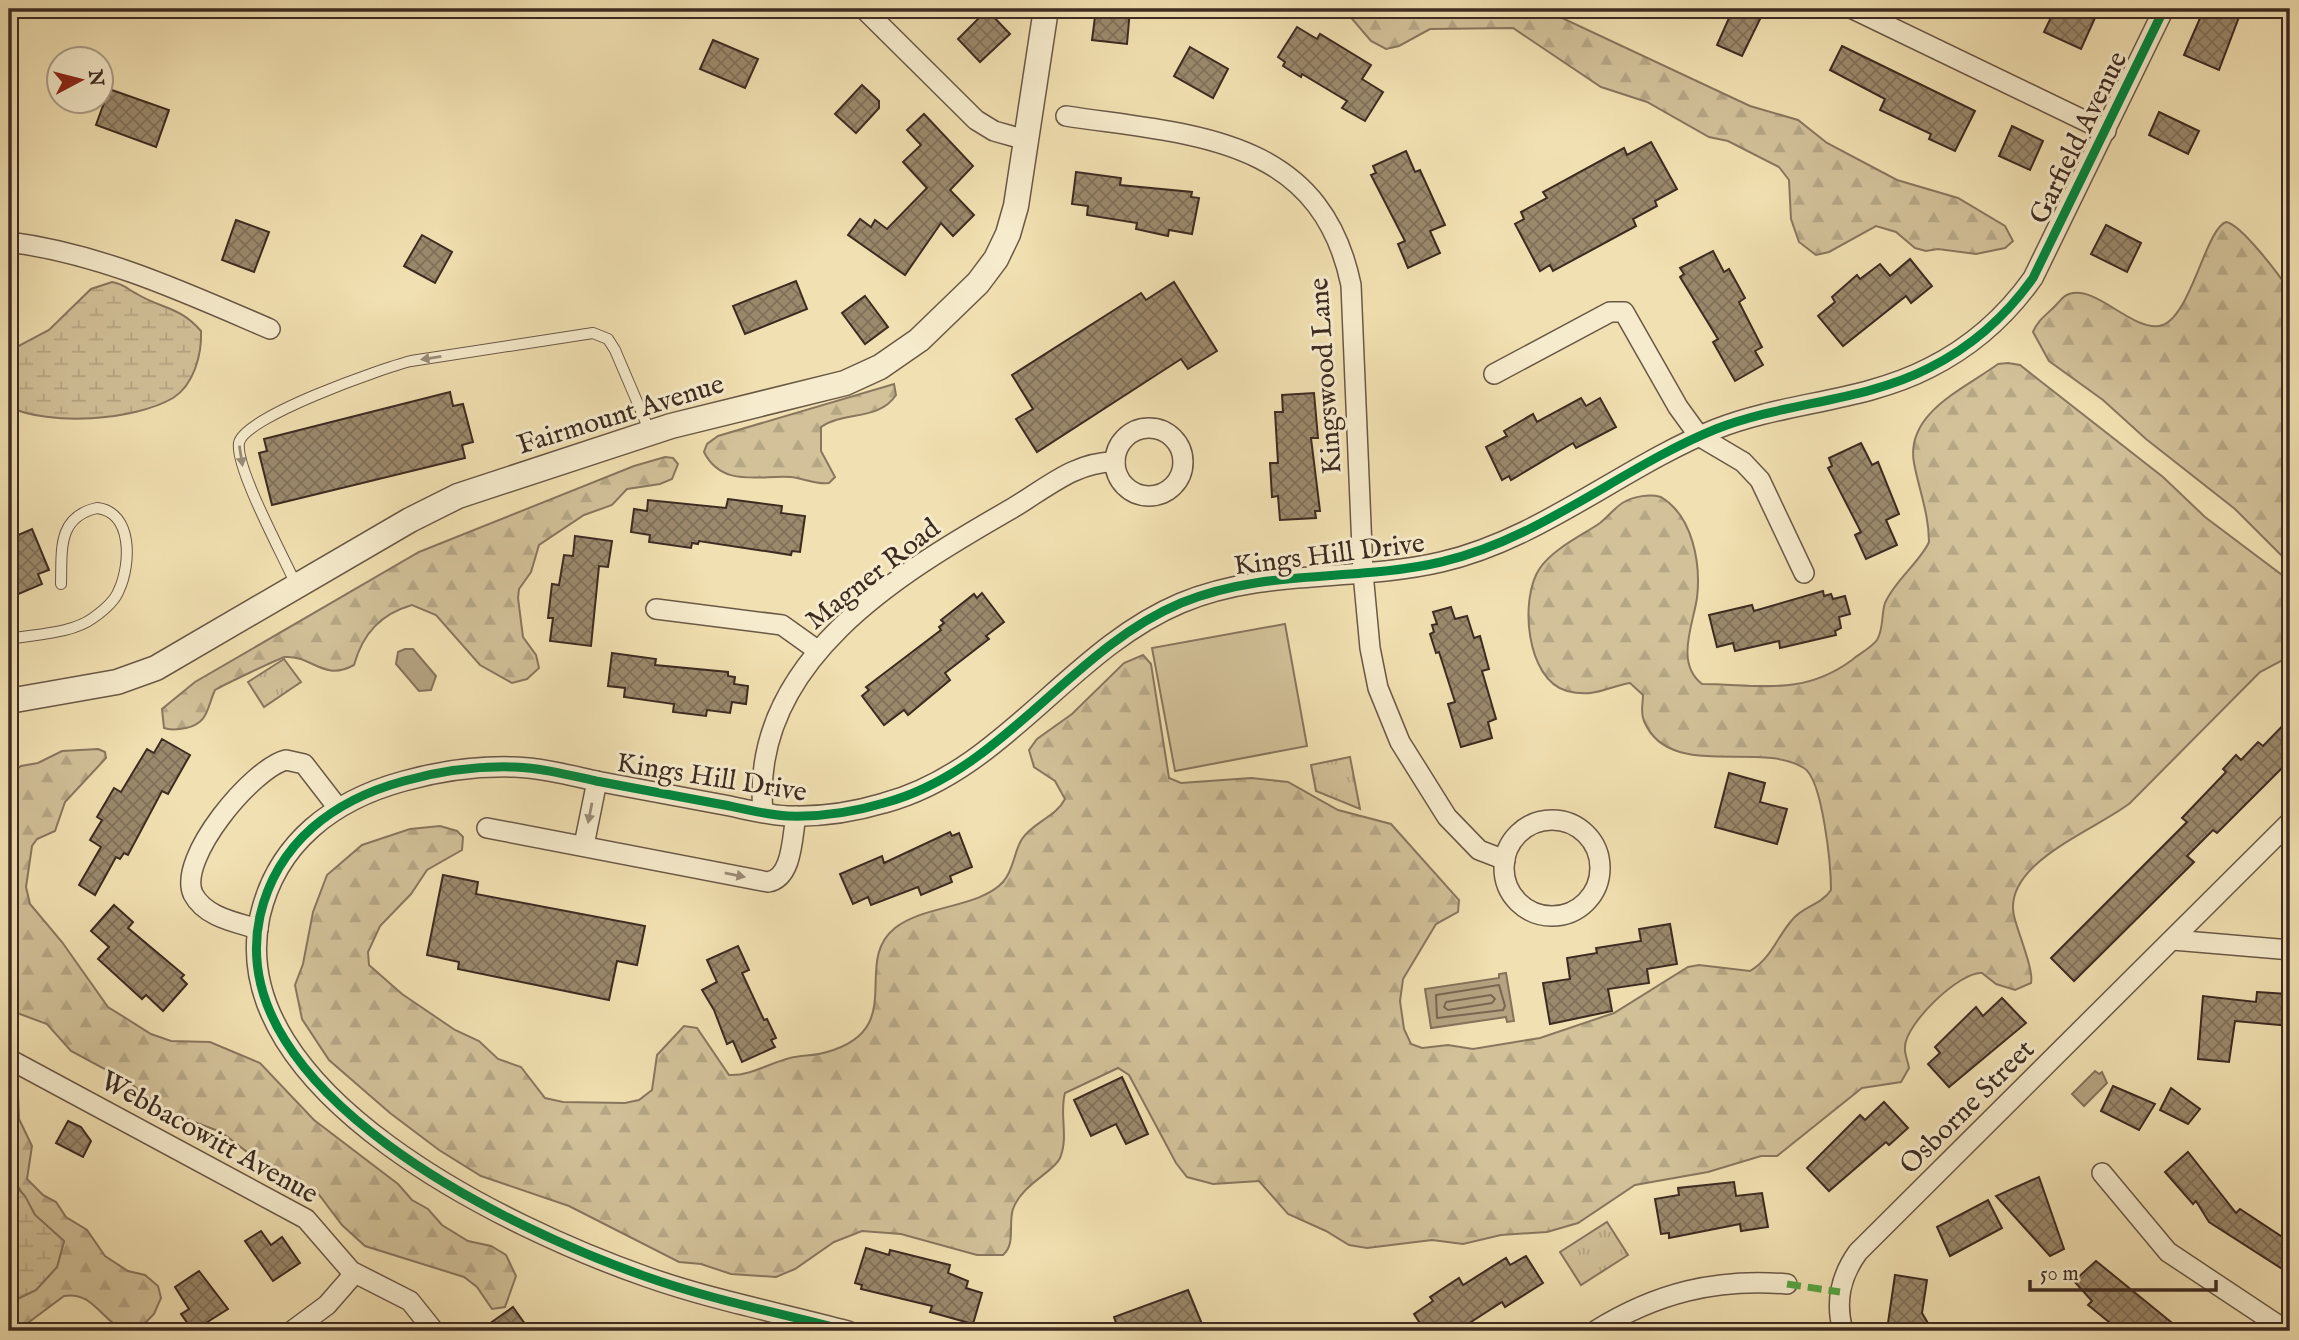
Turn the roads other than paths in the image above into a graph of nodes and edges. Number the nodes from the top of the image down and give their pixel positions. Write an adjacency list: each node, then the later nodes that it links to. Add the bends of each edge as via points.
1 (864, 9): 7 (street, via 976,120 994,131)
2 (1046, 9): 7 (street, Fairmount Avenue)
3 (1853, 9): 6 (street)
4 (2164, 9): 6 (street, Garfield Avenue)
5 (1066, 116): 15 (street, Kingswood Lane, via 1199,136 1245,150 1293,179 1326,218 1343,253 1351,285)
6 (2106, 131): 9 (street, Garfield Avenue)
7 (1026, 140): 12 (street, Fairmount Avenue, via 1016,206 996,258 956,307 919,340 857,379)
8 (9, 242): 10 (street, via 66,250 131,270)
9 (2050, 248): 13 (street, Kings Hill Drive, via 2010,308 1970,343 1930,368 1878,386 1758,414)
10 (270, 329)
11 (1494, 374): 13 (street, via 1610,312 1622,311 1629,315 1678,407)
12 (650, 433): 18 (street, Fairmount Avenue, via 458,496); 18 (lane, one-way to 18, via 615,350 601,335 583,334 382,369 258,423 243,434 239,444 243,469)
13 (1699, 436): 15 (street, Kings Hill Drive, via 1494,546 1426,565); 16 (street, via 1744,462 1760,480)
14 (1115, 462): 21 (street, Magner Road, via 1083,466 948,546 870,603)
15 (1363, 573): 26 (street, Kings Hill Drive, via 1265,580 1180,604 1123,635 976,758 941,780 879,805); 30 (street, Kingswood Lane, via 1373,670 1400,742 1436,802 1467,840 1484,853)
16 (1804, 573)
17 (61, 584): 20 (lane, via 64,533 70,521 97,508 114,513 126,542 123,578 116,596 83,624)
18 (297, 587): 22 (street, Fairmount Avenue, via 138,676)
19 (656, 609): 21 (street, via 782,625)
20 (9, 639)
21 (817, 650): 25 (street, Magner Road, via 792,688 771,737 763,773)
22 (9, 701)
23 (597, 781): 24 (street, Kings Hill Drive, via 526,768 467,769 391,785); 25 (street, Kings Hill Drive); 29 (street, one-way to 29)
24 (338, 808): 31 (street, Kings Hill Drive, via 302,836 279,865); 31 (street, via 304,764 286,760 259,776 212,831 192,868 194,894 212,913)
25 (763, 812): 26 (street, Kings Hill Drive)
26 (796, 816): 29 (street, one-way to 26, via 774,881 785,870)
27 (2290, 822): 32 (street, Osborne Street)
28 (486, 828): 29 (street)
29 (584, 845)
30 (1505, 860): 30 (street, via 1511,892 1521,905 1544,915 1560,916 1583,905 1599,877 1594,845 1583,832 1561,822 1544,821 1529,827 1513,842)
31 (258, 929): 40 (street, Kings Hill Drive, via 257,963 264,1003 289,1049 337,1103 413,1161 519,1223 611,1264 674,1286)
32 (2173, 940): 33 (street); 42 (street, Osborne Street, via 1858,1252 1840,1288)
33 (2290, 950)
34 (9, 1059): 36 (street, Webbacowitt Avenue, via 294,1211 319,1231)
35 (2102, 1173): 43 (street, via 2168,1252)
36 (355, 1274): 38 (street, via 327,1305); 39 (street, Webbacowitt Avenue, via 410,1301)
37 (1787, 1284): 41 (street, via 1743,1282 1688,1289 1644,1304)
38 (292, 1331)
39 (434, 1331)
40 (848, 1331)
41 (1595, 1331)
42 (1843, 1331)
43 (2287, 1331)

